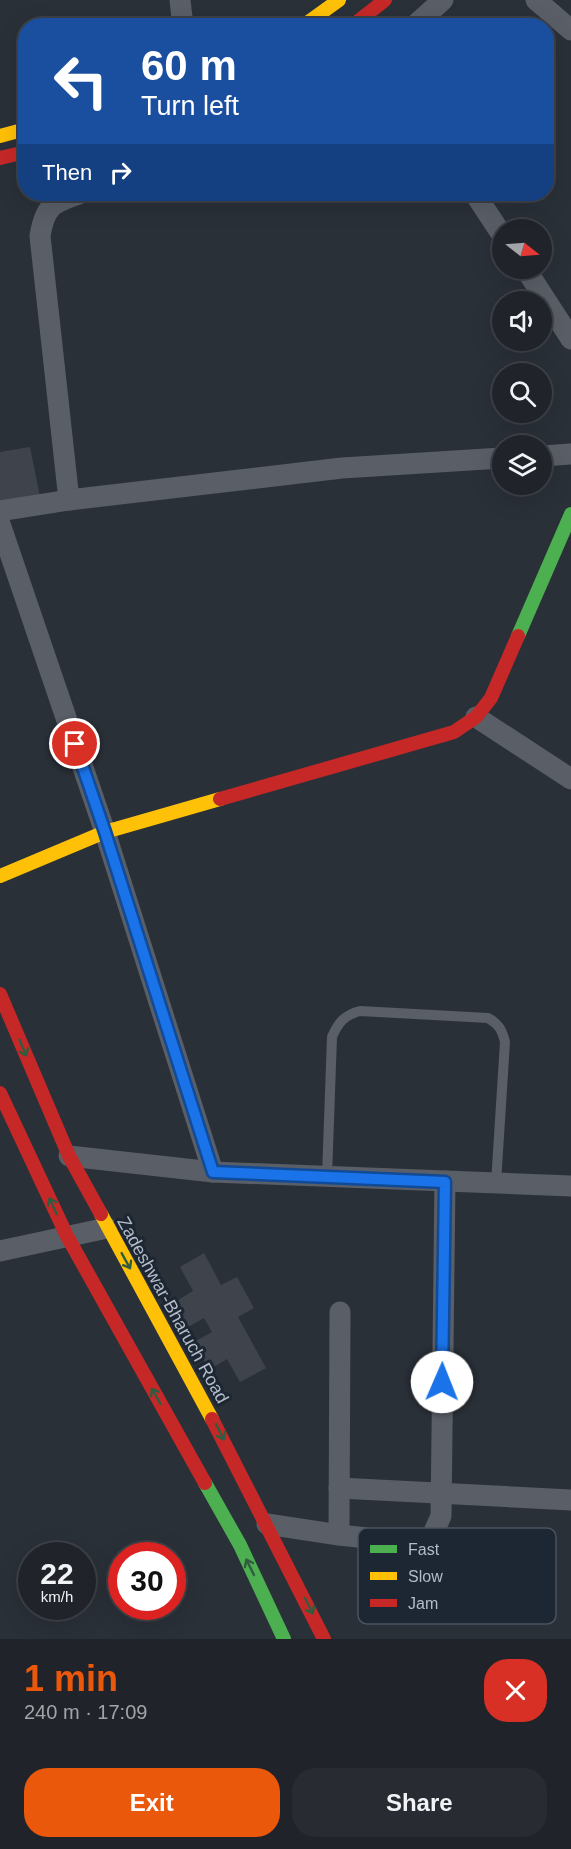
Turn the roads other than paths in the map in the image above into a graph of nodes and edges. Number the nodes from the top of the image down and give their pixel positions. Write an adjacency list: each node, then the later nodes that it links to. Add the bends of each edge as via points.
1 (180, 0): 6 (street)
2 (339, 0): 7 (main road)
3 (385, 0): 8 (main road)
4 (443, 0): 9 (street)
5 (536, 0): 10 (street)
6 (182, 18)
7 (316, 18)
8 (362, 18)
9 (423, 18)
10 (571, 30)
11 (18, 131): 12 (main road)
12 (0, 136)
13 (18, 154): 14 (main road)
14 (0, 158)
15 (57, 201): 23 (street, via 42,220 39,236)
16 (480, 201): 17 (street)
17 (492, 220)
18 (532, 279): 19 (street)
19 (571, 339)
20 (571, 454): 21 (street)
21 (552, 455)
22 (492, 459): 23 (street, via 342,468)
23 (69, 500): 24 (street)
24 (0, 511)
25 (571, 514): 27 (main road, via 491,698)
26 (0, 524): 29 (street)
27 (476, 717): 28 (street); 29 (main road, via 454,732)
28 (571, 779)
29 (105, 832): 30 (main road); 34 (street)
30 (0, 876)
31 (0, 994): 33 (main road, Zadeshwar-Bharuch Road, one-way to 33)
32 (0, 1093): 40 (main road, one-way to 32)
33 (69, 1156): 34 (street); 39 (main road, Zadeshwar-Bharuch Road)
34 (213, 1172): 35 (street)
35 (327, 1176): 36 (street); 37 (lane, via 332,1037 344,1018 360,1011 488,1018 497,1023 505,1042)
36 (445, 1182): 37 (street); 44 (street)
37 (496, 1183): 38 (street)
38 (571, 1186)
39 (107, 1228): 40 (street); 46 (main road, Zadeshwar-Bharuch Road, one-way to 46)
40 (67, 1236): 41 (street); 50 (main road, one-way to 40, via 240,1545)
41 (0, 1251)
42 (340, 1312): 43 (street)
43 (339, 1488): 44 (street); 48 (street)
44 (441, 1494): 45 (street); 47 (street, via 441,1516)
45 (571, 1500)
46 (267, 1524): 48 (street); 51 (main road, Zadeshwar-Bharuch Road, one-way to 51)
47 (436, 1528)
48 (339, 1535): 49 (street)
49 (358, 1537)
50 (284, 1639)
51 (324, 1639)

